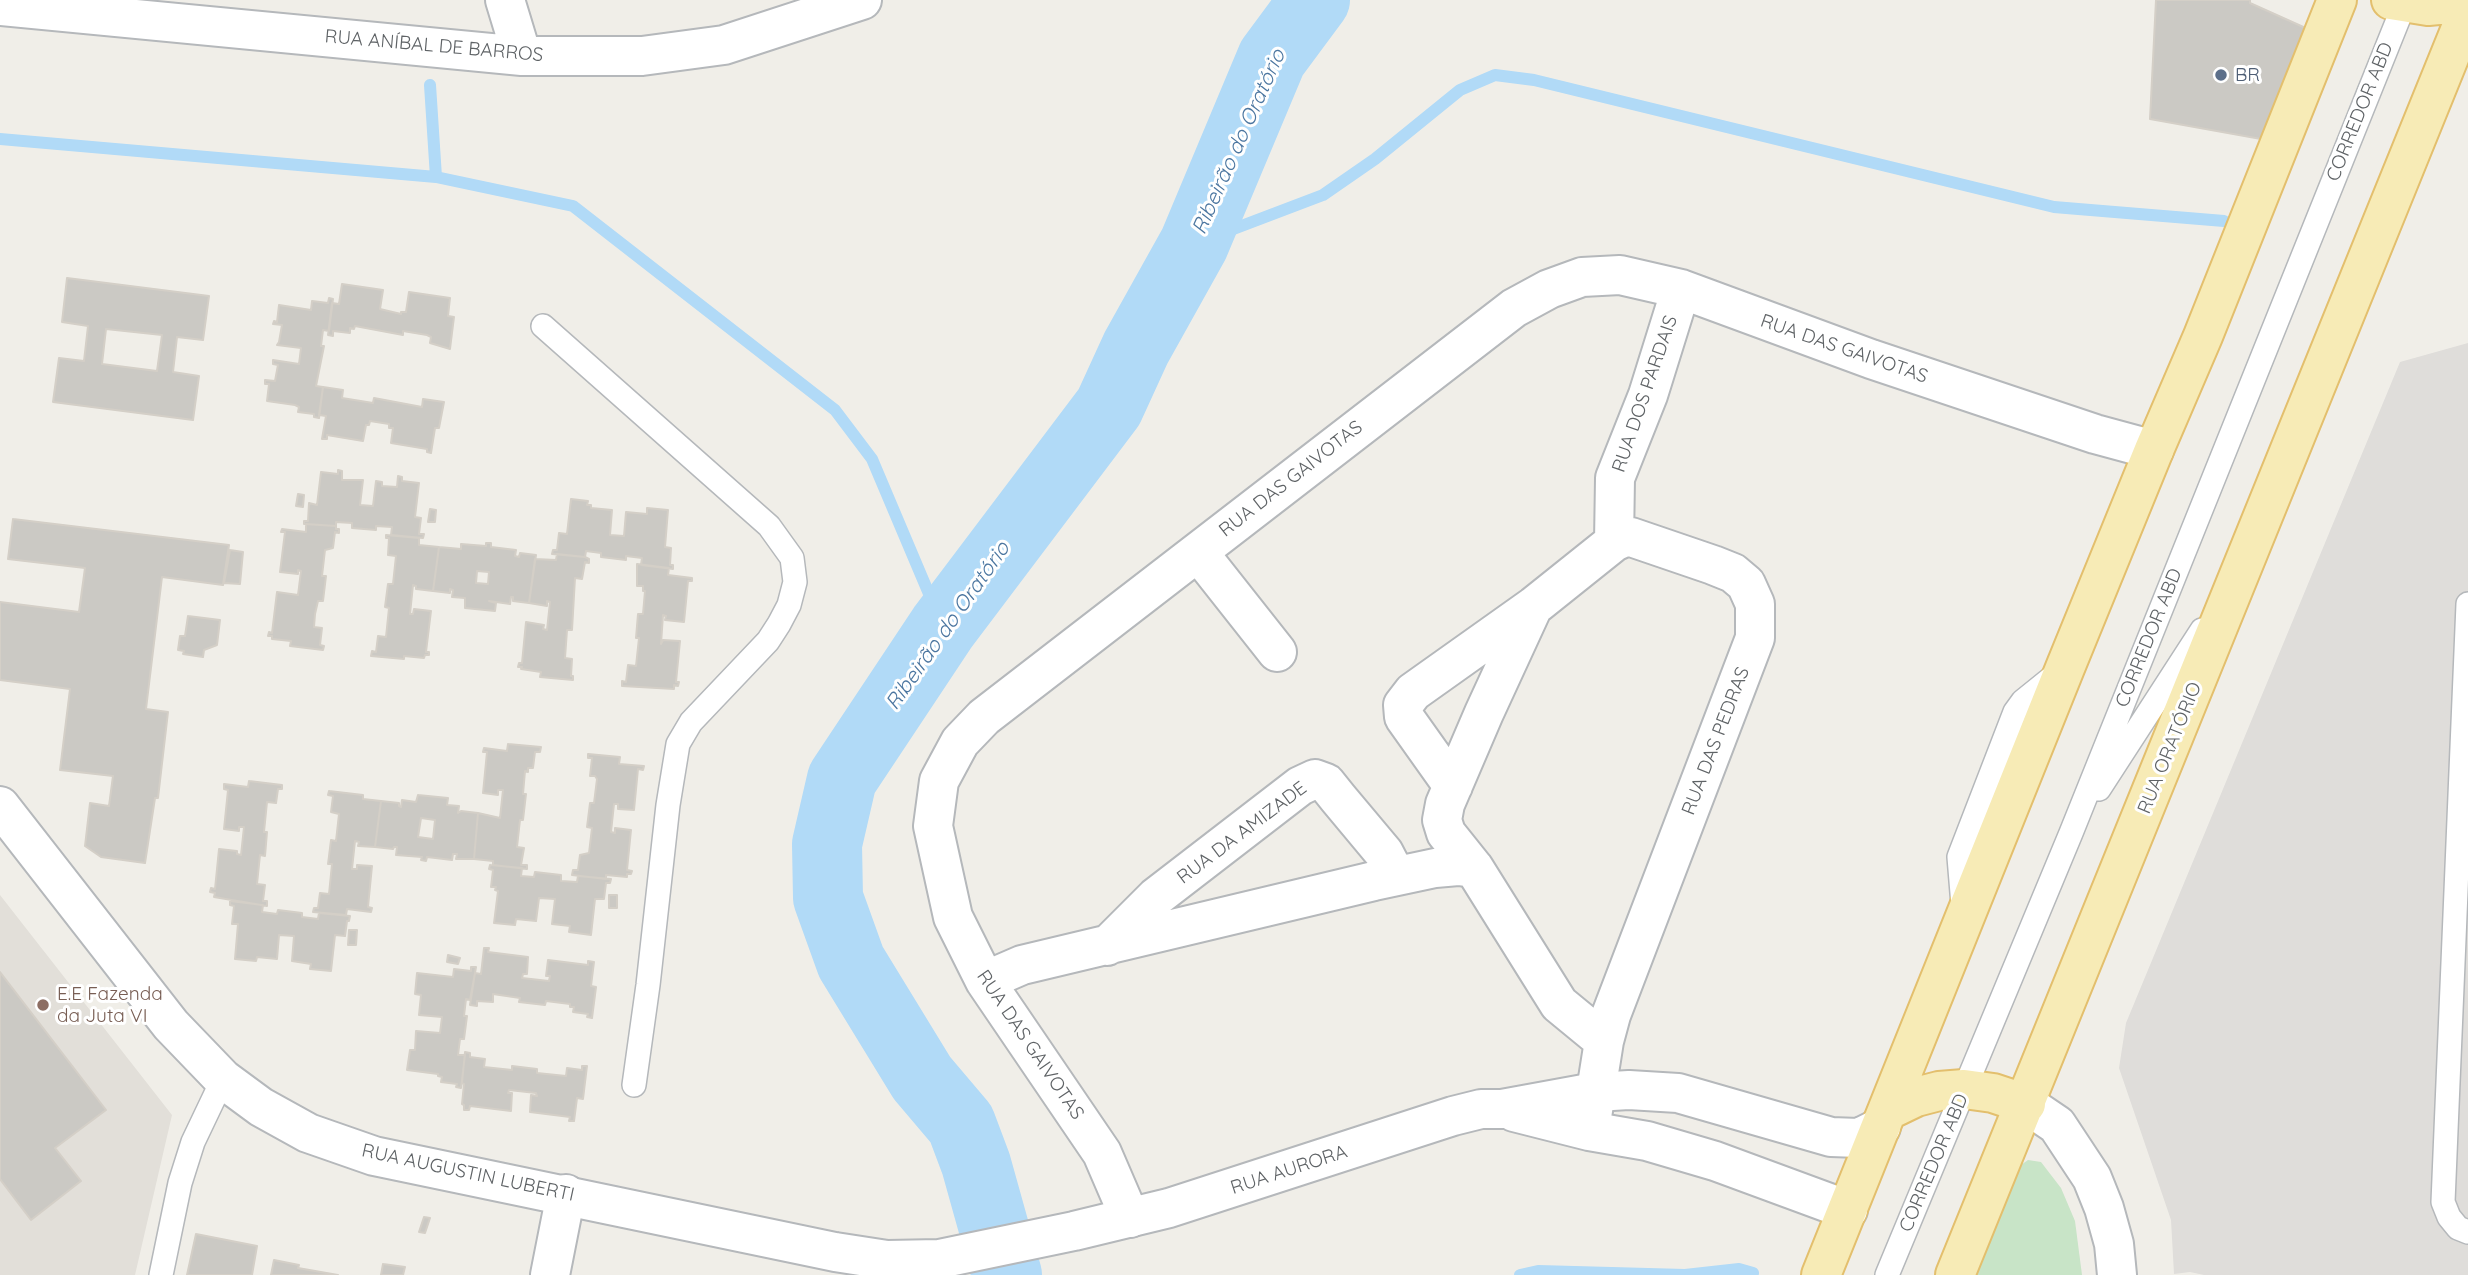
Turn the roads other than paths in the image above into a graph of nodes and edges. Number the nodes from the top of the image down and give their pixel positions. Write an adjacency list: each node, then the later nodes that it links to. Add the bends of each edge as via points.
1 (505, 0): 8 (street)
2 (862, 0): 8 (street, RUA ANÍBAL DE BARROS, via 724,45 642,56)
3 (2337, 0): 11 (main road)
4 (2458, 0): 5 (main road, via 2428,6)
5 (2400, 1): 21 (lane, CORREDOR ABD)
6 (0, 6): 8 (street, RUA ANÍBAL DE BARROS)
7 (2468, 10): 14 (main road, RUA ORATÓRIO)
8 (522, 56)
9 (1681, 289): 11 (street, RUA DAS GAIVOTAS, via 1871,359); 12 (street, RUA DOS PARDAIS, via 1648,395 1615,478); 13 (street, RUA DAS GAIVOTAS, via 1620,275 1582,277 1514,308)
10 (543, 326): 29 (lane, via 769,526 792,558 795,582 789,605 768,641 691,722 678,744)
11 (2154, 450): 34 (main road)
12 (1614, 542): 16 (street); 27 (street, RUA DAS PEDRAS, via 1631,537 1733,573 1746,584 1755,604 1755,638)
13 (1198, 552): 17 (street); 25 (street, RUA DAS GAIVOTAS, via 984,717 960,742 939,781 933,826 953,918)
14 (2243, 568): 21 (lane); 32 (main road, RUA ORATÓRIO)
15 (2468, 604): 19 (lane)
16 (1534, 606): 18 (street); 18 (street, via 1413,692 1404,705 1404,717)
17 (1277, 652)
18 (1453, 786): 22 (street, via 1441,820)
19 (2464, 802): 26 (lane)
20 (0, 806): 28 (street, RUA AUGUSTIN LUBERTI, via 171,1025)
21 (2071, 833): 30 (lane, CORREDOR ABD)
22 (1474, 868): 23 (street, via 1435,868); 27 (street, via 1559,1004)
23 (1396, 876): 24 (street); 24 (street, RUA DA AMIZADE, via 1384,853 1338,797 1326,783 1315,779 1156,897)
24 (1107, 946): 25 (street, via 1022,965)
25 (985, 981): 38 (street, RUA DAS GAIVOTAS, via 1102,1153)
26 (2459, 1029): 40 (lane, via 2443,1202 2458,1228)
27 (1604, 1041): 31 (street, RUA DAS PEDRAS)
28 (223, 1079): 36 (street, RUA AUGUSTIN LUBERTI, via 308,1133 374,1156); 42 (lane, via 193,1142 180,1183)
29 (634, 1085)
30 (1964, 1089): 32 (main road); 34 (main road, via 1916,1097); 45 (lane, CORREDOR ABD)
31 (1595, 1092): 33 (street, RUA AURORA); 34 (street, RUA AURORA, via 1678,1094 1831,1137 1859,1138); 35 (street, RUA DAS PEDRAS)
32 (2026, 1104): 46 (main road, RUA ORATÓRIO); 47 (street, via 2057,1125 2092,1178 2111,1232)
33 (1502, 1108): 35 (street, RUA AURORA); 38 (street, RUA AURORA, via 1453,1116)
34 (1884, 1119): 37 (main road)
35 (1589, 1131): 37 (street, RUA AURORA, via 1647,1141 1715,1161)
36 (566, 1194): 41 (street, RUA AUGUSTIN LUBERTI); 43 (street)
37 (1847, 1210): 44 (main road)
38 (1130, 1218): 39 (street, RUA AURORA)
39 (1074, 1231): 41 (street, RUA AUGUSTIN LUBERTI)
40 (2468, 1232)
41 (889, 1267)
42 (161, 1275)
43 (550, 1275)
44 (1821, 1275)
45 (1887, 1275)
46 (1955, 1275)
47 (2117, 1275)

